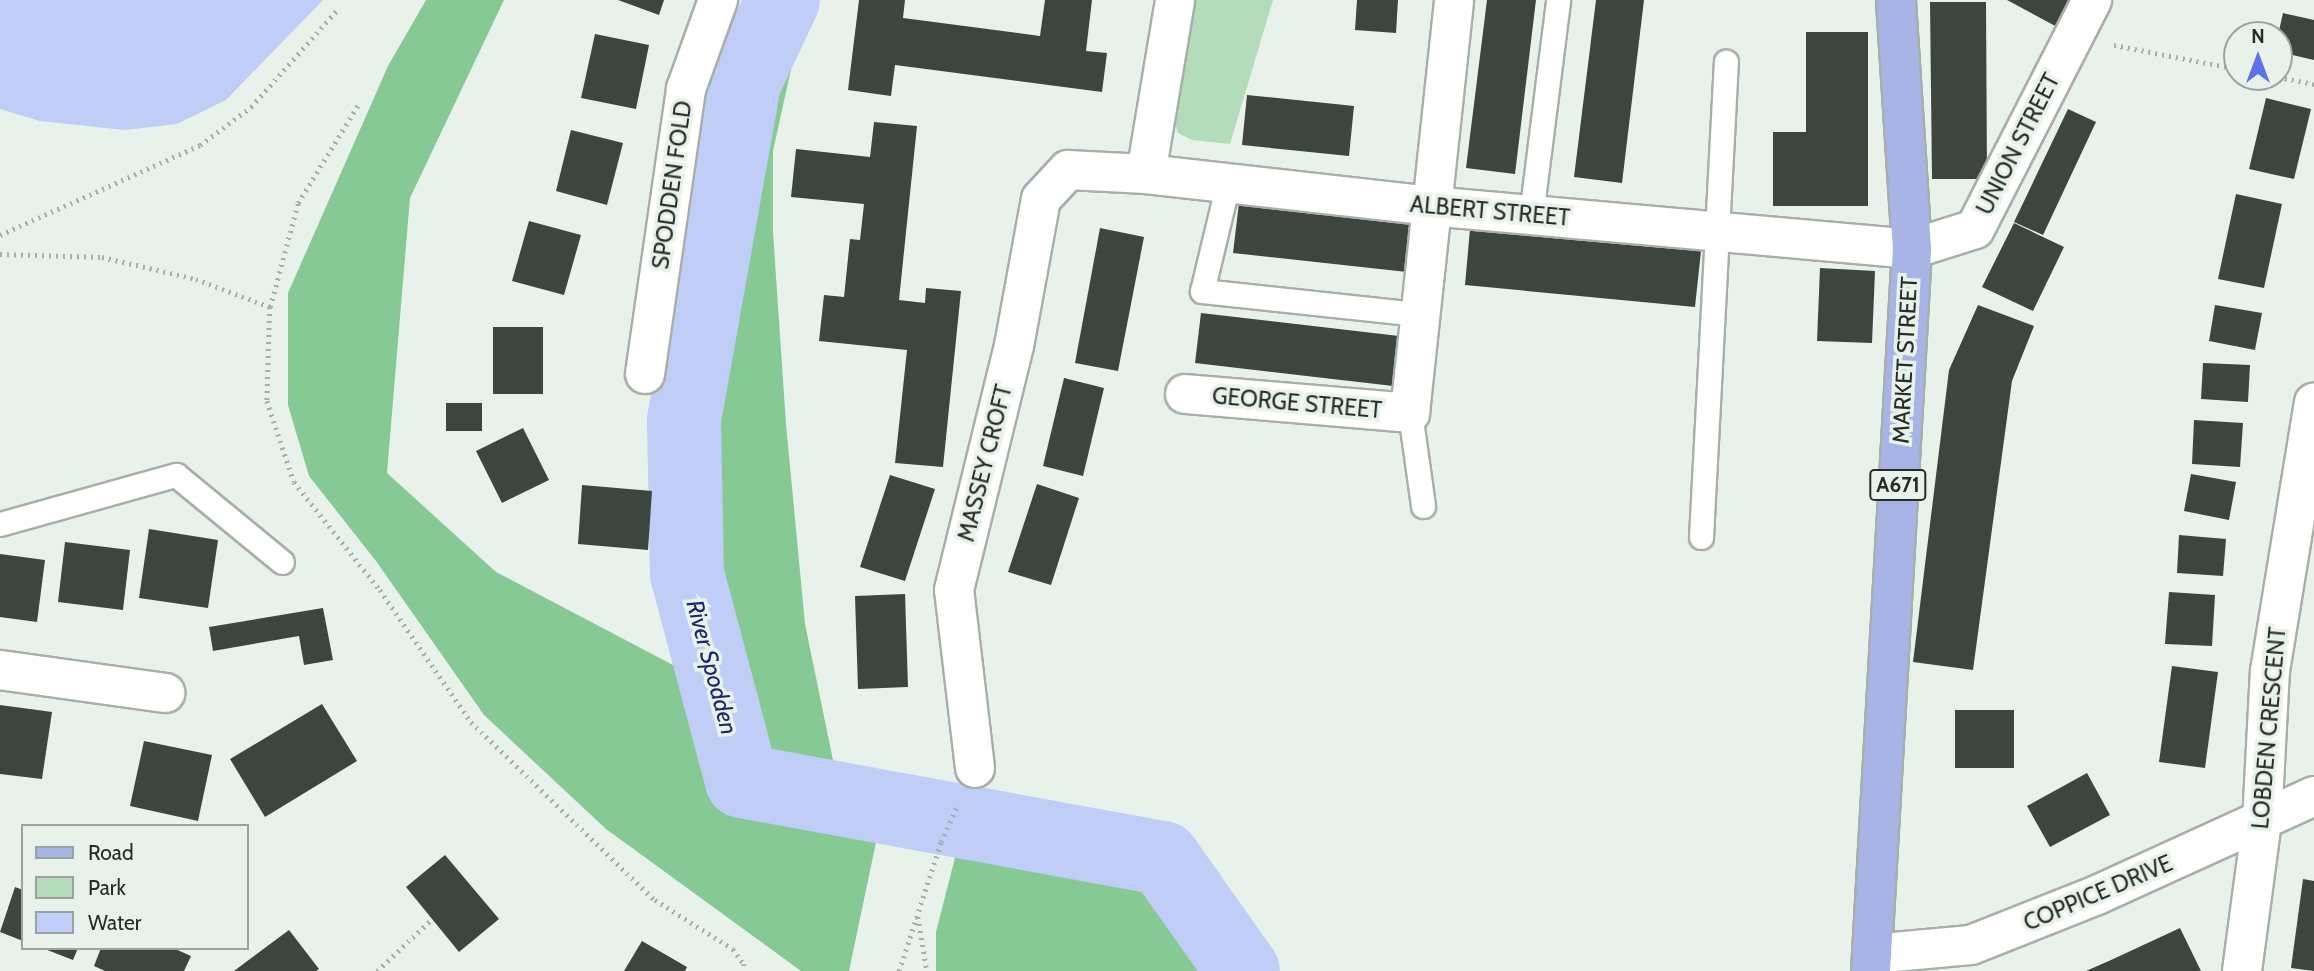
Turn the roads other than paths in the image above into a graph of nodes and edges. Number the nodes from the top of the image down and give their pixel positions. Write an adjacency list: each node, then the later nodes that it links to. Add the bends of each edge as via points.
1 (718, 0): 16 (street, SPODDEN FOLD, via 686,89)
2 (1175, 0): 9 (street)
3 (1454, 0): 11 (street)
4 (1558, 0): 12 (lane)
5 (1896, 0): 14 (main road, MARKET STREET / A671)
6 (2092, 0): 14 (street, UNION STREET, via 1975,229)
7 (1726, 62): 13 (lane)
8 (1068, 170): 9 (street, ALBERT STREET); 26 (street, MASSEY CROFT, via 1041,199 1014,345 954,590)
9 (1146, 174): 10 (street, ALBERT STREET)
10 (1228, 183): 11 (street, ALBERT STREET); 15 (lane, via 1202,291)
11 (1430, 206): 12 (street, ALBERT STREET); 15 (street)
12 (1531, 215): 13 (street, ALBERT STREET)
13 (1716, 231): 14 (street, ALBERT STREET); 22 (lane)
14 (1912, 249): 29 (main road, MARKET STREET / A671)
15 (1419, 314): 19 (street)
16 (645, 374)
17 (1185, 394): 19 (street, GEORGE STREET)
18 (2314, 403): 28 (street, LOBDEN CRESCENT, via 2270,671)
19 (1410, 413): 20 (lane)
20 (1423, 506)
21 (0, 524): 23 (lane, via 176,475)
22 (1701, 537)
23 (282, 562)
24 (0, 670): 25 (street)
25 (165, 693)
26 (975, 768)
27 (2314, 796): 28 (street, COPPICE DRIVE)
28 (2262, 822): 29 (street, COPPICE DRIVE, via 1971,945); 30 (street, LOBDEN CRESCENT)
29 (1872, 963)
30 (2242, 971)

